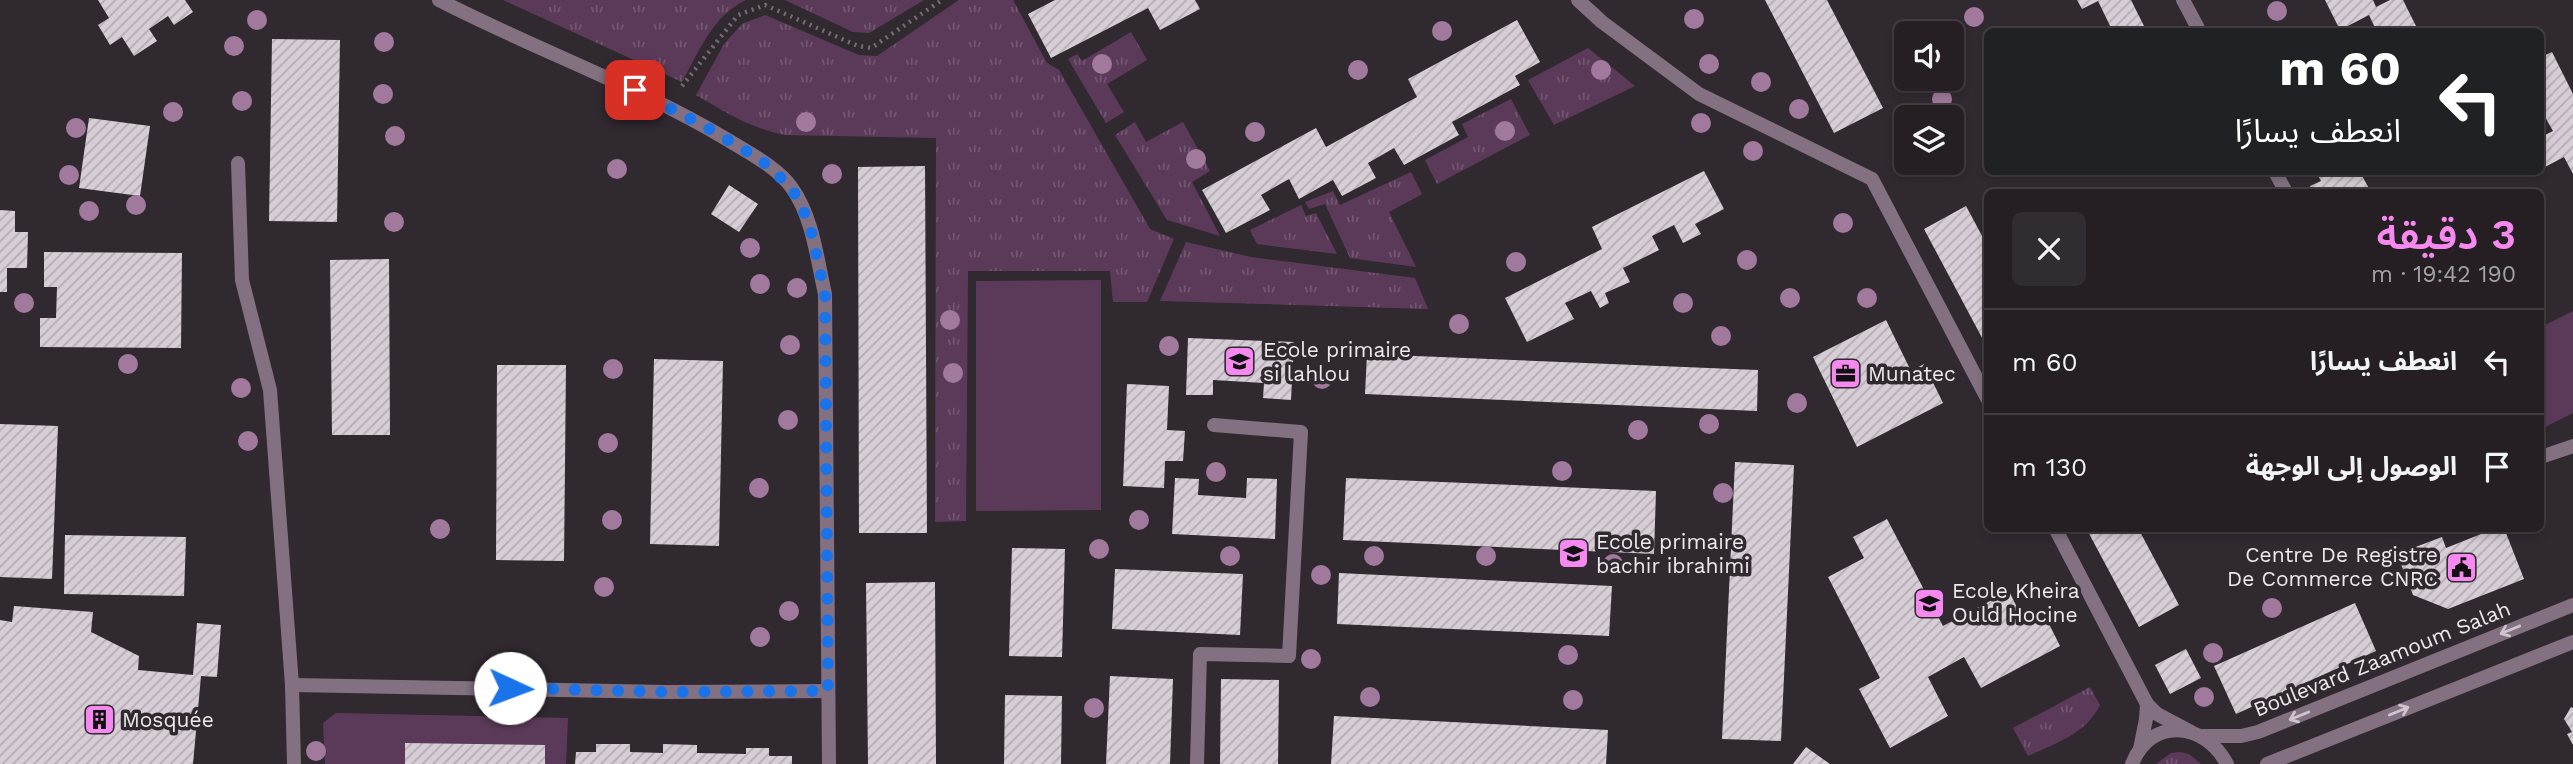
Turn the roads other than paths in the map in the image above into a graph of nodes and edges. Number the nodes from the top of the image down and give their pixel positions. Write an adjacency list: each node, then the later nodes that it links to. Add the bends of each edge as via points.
1 (439, 0): 14 (street, via 666,106 761,160 791,187 809,222 825,294)
2 (1578, 0): 6 (street, via 1699,94 1872,179)
3 (2183, 0): 4 (street)
4 (2198, 28)
5 (238, 163): 13 (street, via 242,280 270,390)
6 (1984, 392)
7 (1214, 425): 21 (street, via 1301,432 1289,656 1200,654)
8 (2573, 446): 9 (street)
9 (2544, 456)
10 (2057, 532): 15 (street)
11 (2573, 605): 16 (street, Boulevard Zaamoum Salah, one-way to 16, via 2258,732)
12 (2573, 642): 18 (street, one-way to 12)
13 (292, 685): 14 (street); 19 (street)
14 (828, 691): 20 (street)
15 (2147, 704): 16 (street); 17 (street)
16 (2197, 734): 17 (street, Boulevard Zaamoum Salah, via 2168,731 2148,741); 22 (street, via 2214,744)
17 (2134, 758)
18 (2281, 760): 23 (street)
19 (294, 764)
20 (829, 764)
21 (1197, 764)
22 (2227, 764)
23 (2267, 764)

